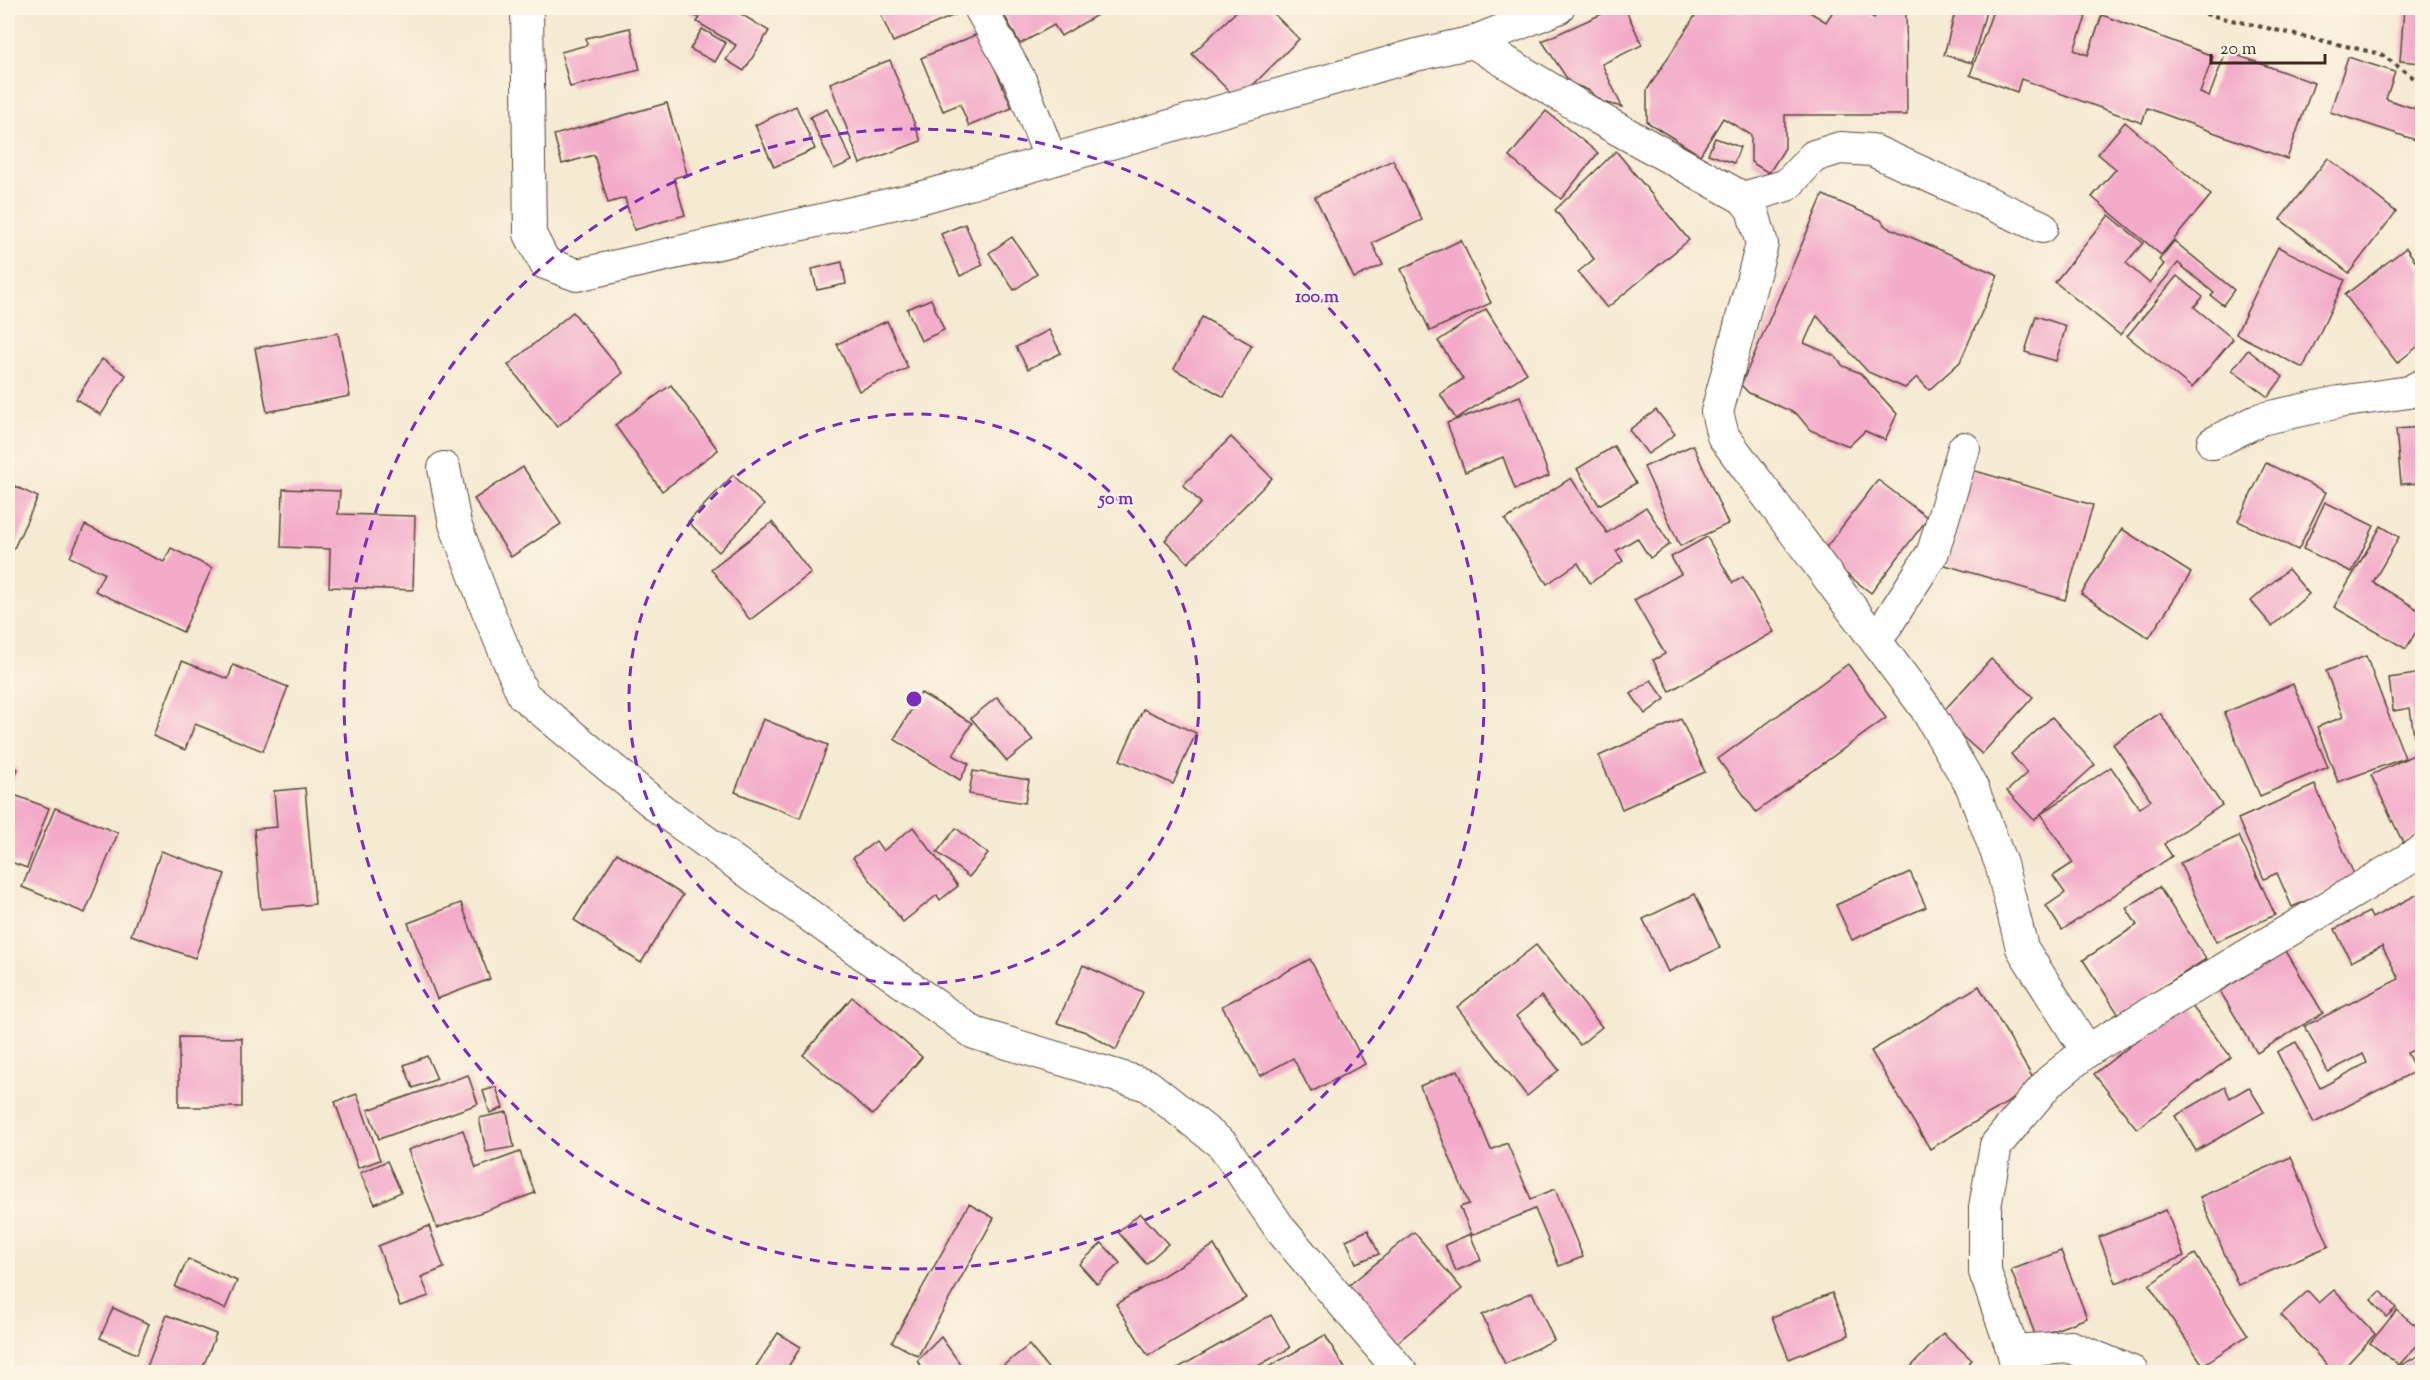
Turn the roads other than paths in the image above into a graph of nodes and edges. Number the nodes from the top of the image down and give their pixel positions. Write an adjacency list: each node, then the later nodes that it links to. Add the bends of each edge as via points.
1 (527, 8): 5 (street, via 530,234 546,263 577,275 927,196)
2 (980, 8): 5 (street, via 1020,80)
3 (1558, 8): 4 (street)
4 (1473, 42): 5 (street); 6 (street, via 1598,118)
5 (1051, 160)
6 (1743, 198): 7 (street, via 1786,185 1814,156 1840,148 1872,150); 12 (street, via 1752,209 1762,244 1717,412 1723,436)
7 (2042, 227)
8 (2422, 386): 9 (street, via 2409,392 2261,419)
9 (2214, 443)
10 (1964, 448): 12 (street, via 1933,552)
11 (444, 468): 16 (street, via 455,524 524,694 663,811 974,1033 1147,1084 1223,1144 1281,1230)
12 (1877, 640): 14 (street, via 1925,706 1972,787 2001,864 2022,948)
13 (2422, 852): 14 (street)
14 (2087, 1050): 15 (street, via 2049,1082 1996,1145 1985,1207 1985,1272)
15 (2016, 1362): 17 (street, via 2071,1347)
16 (1401, 1372)
17 (2132, 1372)

